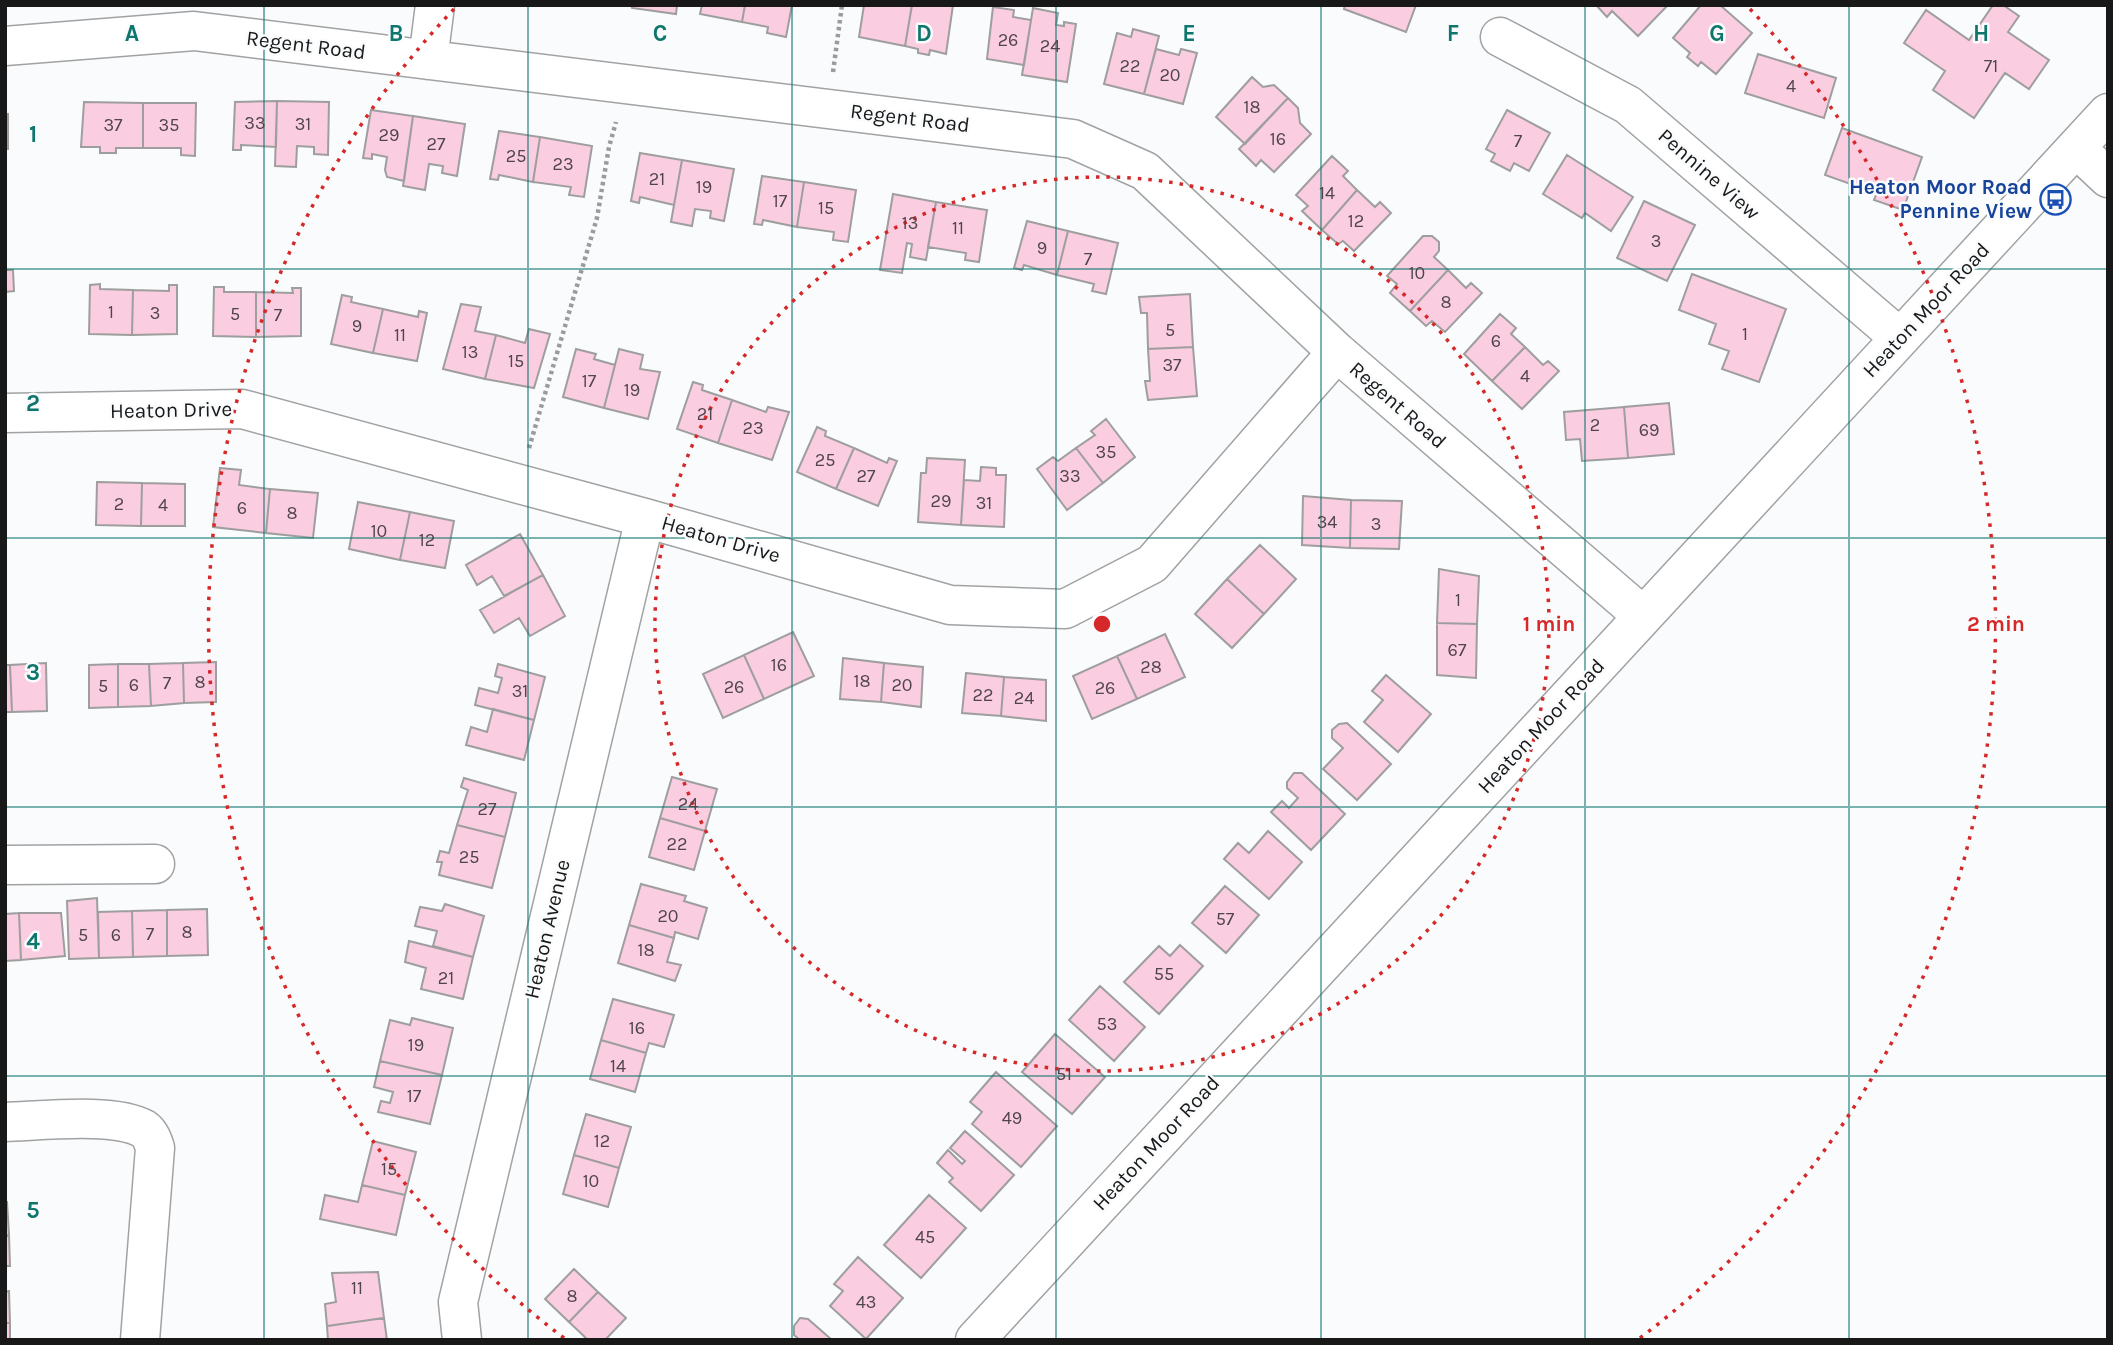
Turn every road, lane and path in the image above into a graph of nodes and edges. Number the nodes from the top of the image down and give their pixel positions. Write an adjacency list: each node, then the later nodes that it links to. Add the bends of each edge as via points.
1 (435, 5): 5 (street)
2 (842, 5): 7 (path)
3 (1500, 37): 11 (street, Pennine View, via 1628,105)
4 (5, 46): 5 (street, Regent Road, via 194,31)
5 (428, 60): 6 (street, Regent Road)
6 (627, 84): 7 (street, Regent Road); 14 (path, via 609,147 597,218)
7 (828, 108): 12 (street, Regent Road, via 1073,139 1145,171)
8 (2108, 113): 9 (street, Heaton Moor Road)
9 (2076, 148): 10 (street); 11 (street, Heaton Moor Road)
10 (2108, 178)
11 (1900, 338): 16 (street, Heaton Moor Road)
12 (1337, 352): 15 (street, Heaton Drive, via 1153,564 1065,609 950,605); 16 (street, Regent Road)
13 (5, 413): 14 (street, Heaton Drive, via 242,409)
14 (519, 484): 15 (street, Heaton Drive)
15 (645, 518): 21 (street, Heaton Avenue, via 458,1302)
16 (1643, 616): 22 (street, Heaton Moor Road)
17 (155, 864): 18 (street)
18 (5, 865)
19 (5, 1122): 20 (street, via 102,1119 147,1130 155,1148)
20 (140, 1340)
21 (462, 1340)
22 (975, 1340)

